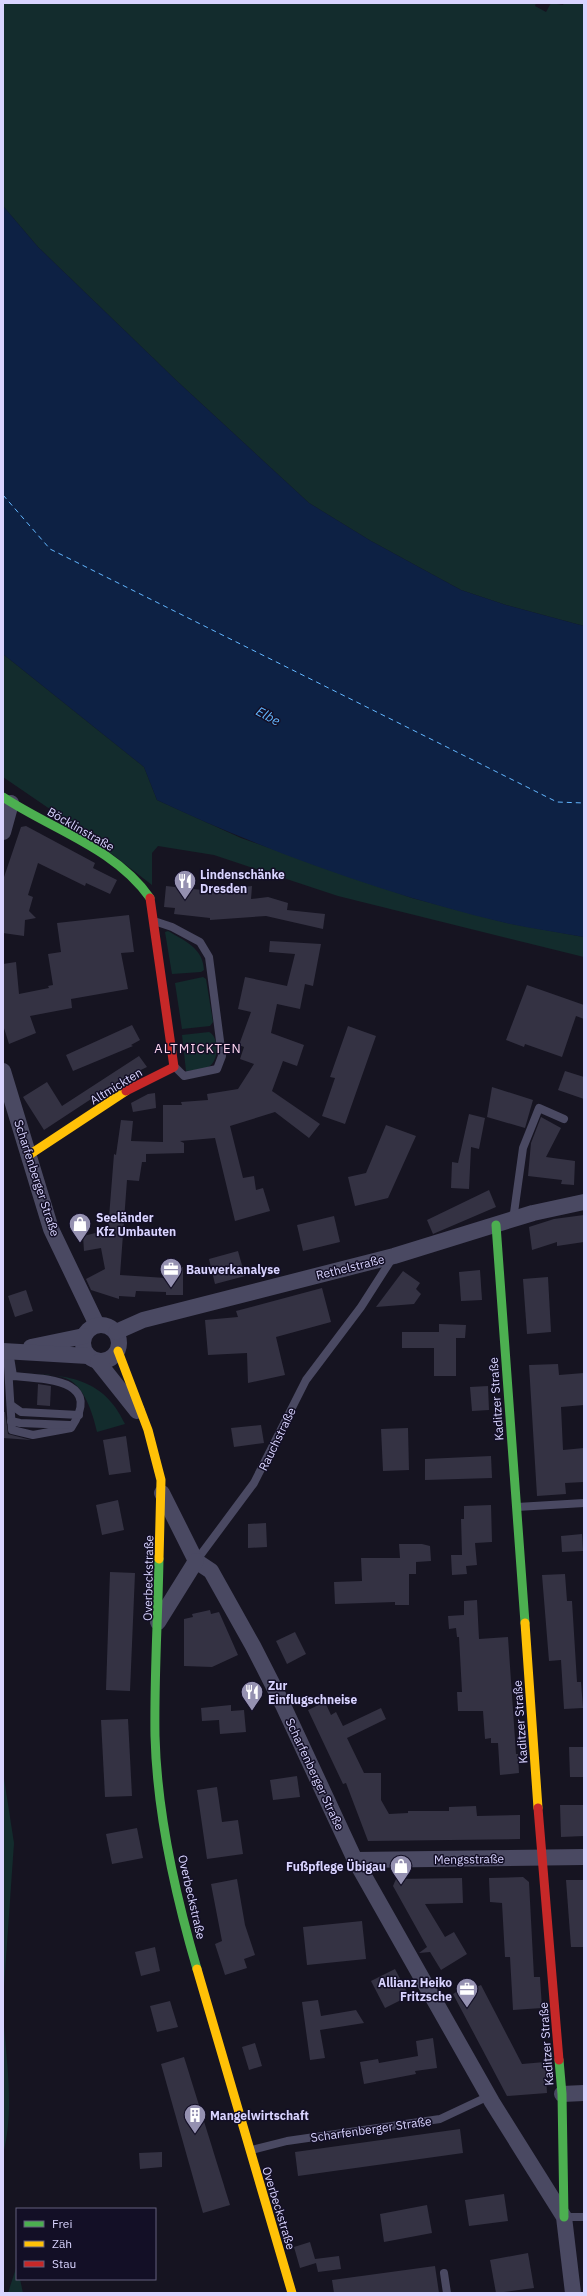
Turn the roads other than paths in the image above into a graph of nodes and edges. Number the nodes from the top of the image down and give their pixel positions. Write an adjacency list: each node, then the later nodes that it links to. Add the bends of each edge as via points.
1 (7, 800): 2 (street); 3 (street, Böcklinstraße, via 102,852 140,882 150,898)
2 (3, 832)
3 (153, 920): 4 (street); 4 (lane, via 200,942 209,962 222,1056 217,1069 184,1076)
4 (174, 1067): 7 (street, Altmickten, via 127,1092)
5 (3, 1071): 7 (street, Scharfenberger Straße)
6 (564, 1119): 9 (lane, via 539,1108 523,1148)
7 (29, 1155): 12 (street, Scharfenberger Straße, via 51,1229)
8 (584, 1202): 9 (street, Rethelstraße)
9 (513, 1220): 10 (street, Rethelstraße)
10 (496, 1225): 11 (street, Rethelstraße); 23 (street, Kaditzer Straße)
11 (394, 1256): 13 (street, Rethelstraße, via 143,1320); 24 (lane, Rauchstraße, via 362,1307 306,1380 254,1483)
12 (97, 1325): 13 (street, via 108,1326); 14 (street)
13 (116, 1332): 16 (street, via 119,1338)
14 (84, 1336): 15 (street); 17 (street, via 83,1346)
15 (8, 1351): 17 (street); 18 (lane); 19 (lane, via 13,1376 53,1379 66,1383 75,1390 80,1399)
16 (118, 1351): 17 (street, via 110,1360); 20 (street, Scharfenberger Straße)
17 (93, 1359): 20 (street, Scharfenberger Straße)
18 (11, 1405): 19 (lane, via 21,1412); 19 (lane, via 11,1421 20,1423 73,1425)
19 (79, 1414)
20 (148, 1426): 21 (street, Scharfenberger Straße, via 156,1452)
21 (162, 1493): 24 (street, Scharfenberger Straße); 25 (street, Overbeckstraße)
22 (584, 1503): 23 (lane)
23 (517, 1507): 27 (street, Kaditzer Straße)
24 (196, 1561): 25 (street, Rauchstraße); 28 (street, Scharfenberger Straße, via 210,1571 253,1646)
25 (158, 1622): 32 (street, Overbeckstraße, via 155,1736 160,1797 169,1853 187,1936)
26 (584, 1857): 27 (street, Mengsstraße)
27 (542, 1858): 28 (street, Mengsstraße); 29 (street, Kaditzer Straße)
28 (355, 1860): 31 (street, Scharfenberger Straße)
29 (562, 2094): 30 (street); 33 (street, Kaditzer Straße)
30 (584, 2094)
31 (489, 2096): 32 (lane, Scharfenberger Straße, via 440,2119 287,2141); 33 (street, Scharfenberger Straße)
32 (249, 2151): 36 (street, Overbeckstraße)
33 (564, 2217): 34 (lane); 38 (street, Scharfenberger Straße)
34 (584, 2217)
35 (444, 2273): 37 (lane)
36 (292, 2293)
37 (447, 2293)
38 (572, 2293)

